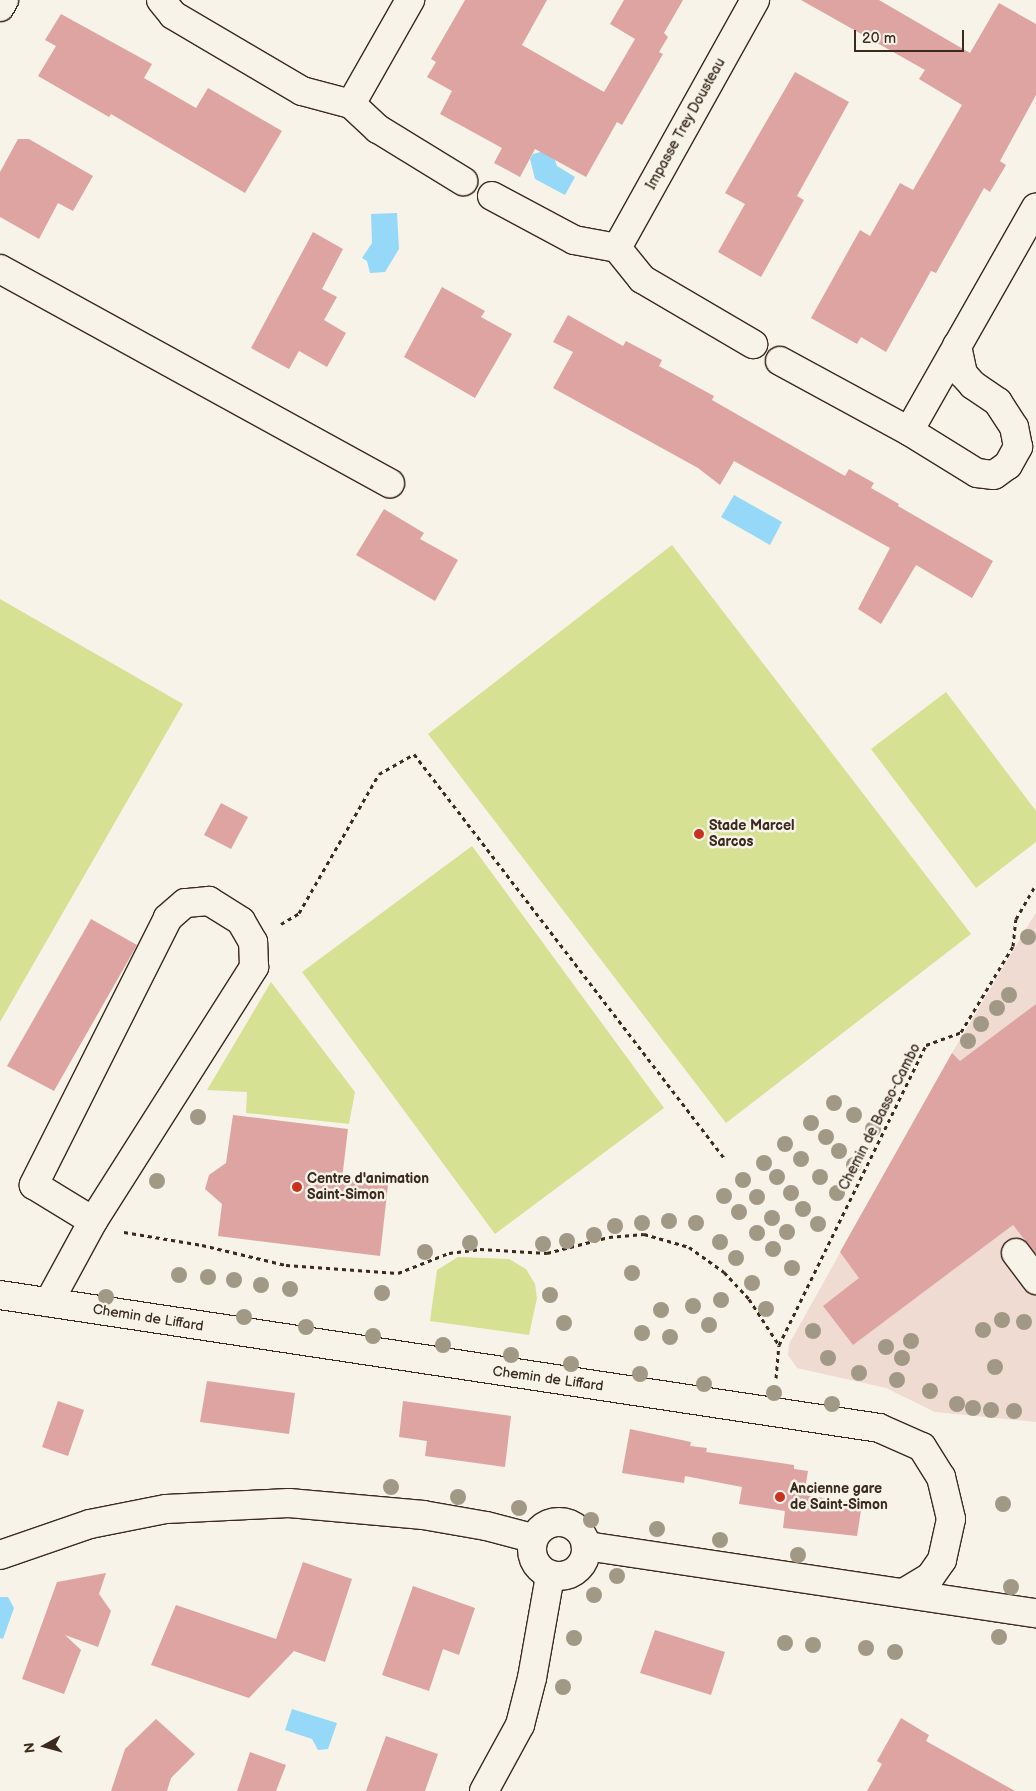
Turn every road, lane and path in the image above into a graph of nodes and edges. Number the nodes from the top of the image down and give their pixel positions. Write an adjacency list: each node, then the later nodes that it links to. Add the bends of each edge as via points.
1 (4, 0): 5 (street)
2 (161, 0): 6 (street, via 173,15 302,91)
3 (410, 0): 6 (street)
4 (755, 0): 10 (street, Impasse Trey Dousteau)
5 (0, 7)
6 (351, 104): 7 (street, via 378,129)
7 (463, 181)
8 (492, 196): 10 (street, via 574,240)
9 (1036, 207): 13 (street)
10 (617, 248): 12 (street, via 642,279)
11 (0, 269): 16 (street)
12 (753, 344)
13 (957, 346): 15 (street); 15 (street, via 963,374 998,402 1014,427 1018,447 1008,464 994,475 977,473)
14 (780, 361): 15 (street)
15 (909, 431)
16 (390, 483)
17 (1036, 885): 25 (path, Chemin de Basso-Cambo, via 1016,919 1013,946 961,1032 926,1045)
18 (253, 942): 19 (path, via 299,913 380,774 414,754); 20 (street, via 254,967); 20 (street, via 241,921 209,902 185,903 168,918 34,1185)
19 (725, 1159)
20 (92, 1221): 24 (street); 25 (path, via 134,1236 202,1245 286,1265 398,1273 449,1253 480,1249 547,1252 608,1237 644,1234 689,1247 724,1272 749,1299)
21 (1016, 1253): 22 (street)
22 (1036, 1280)
23 (0, 1295): 24 (street, Chemin de Liffard)
24 (50, 1302): 31 (street, Chemin de Liffard, via 420,1361 879,1428 922,1447 941,1477 951,1519 942,1560 930,1577)
25 (779, 1345): 26 (path, Chemin de Basso-Cambo)
26 (775, 1384)
27 (532, 1538): 28 (street, via 548,1523 561,1521 578,1528); 29 (street, via 423,1515 289,1503 166,1509 90,1524); 30 (street, via 532,1556 537,1567)
28 (586, 1546): 30 (street, via 582,1566 568,1576); 31 (street)
29 (0, 1555)
30 (550, 1576): 33 (street, via 520,1725)
31 (903, 1593): 32 (street)
32 (1036, 1613)
33 (484, 1791)

